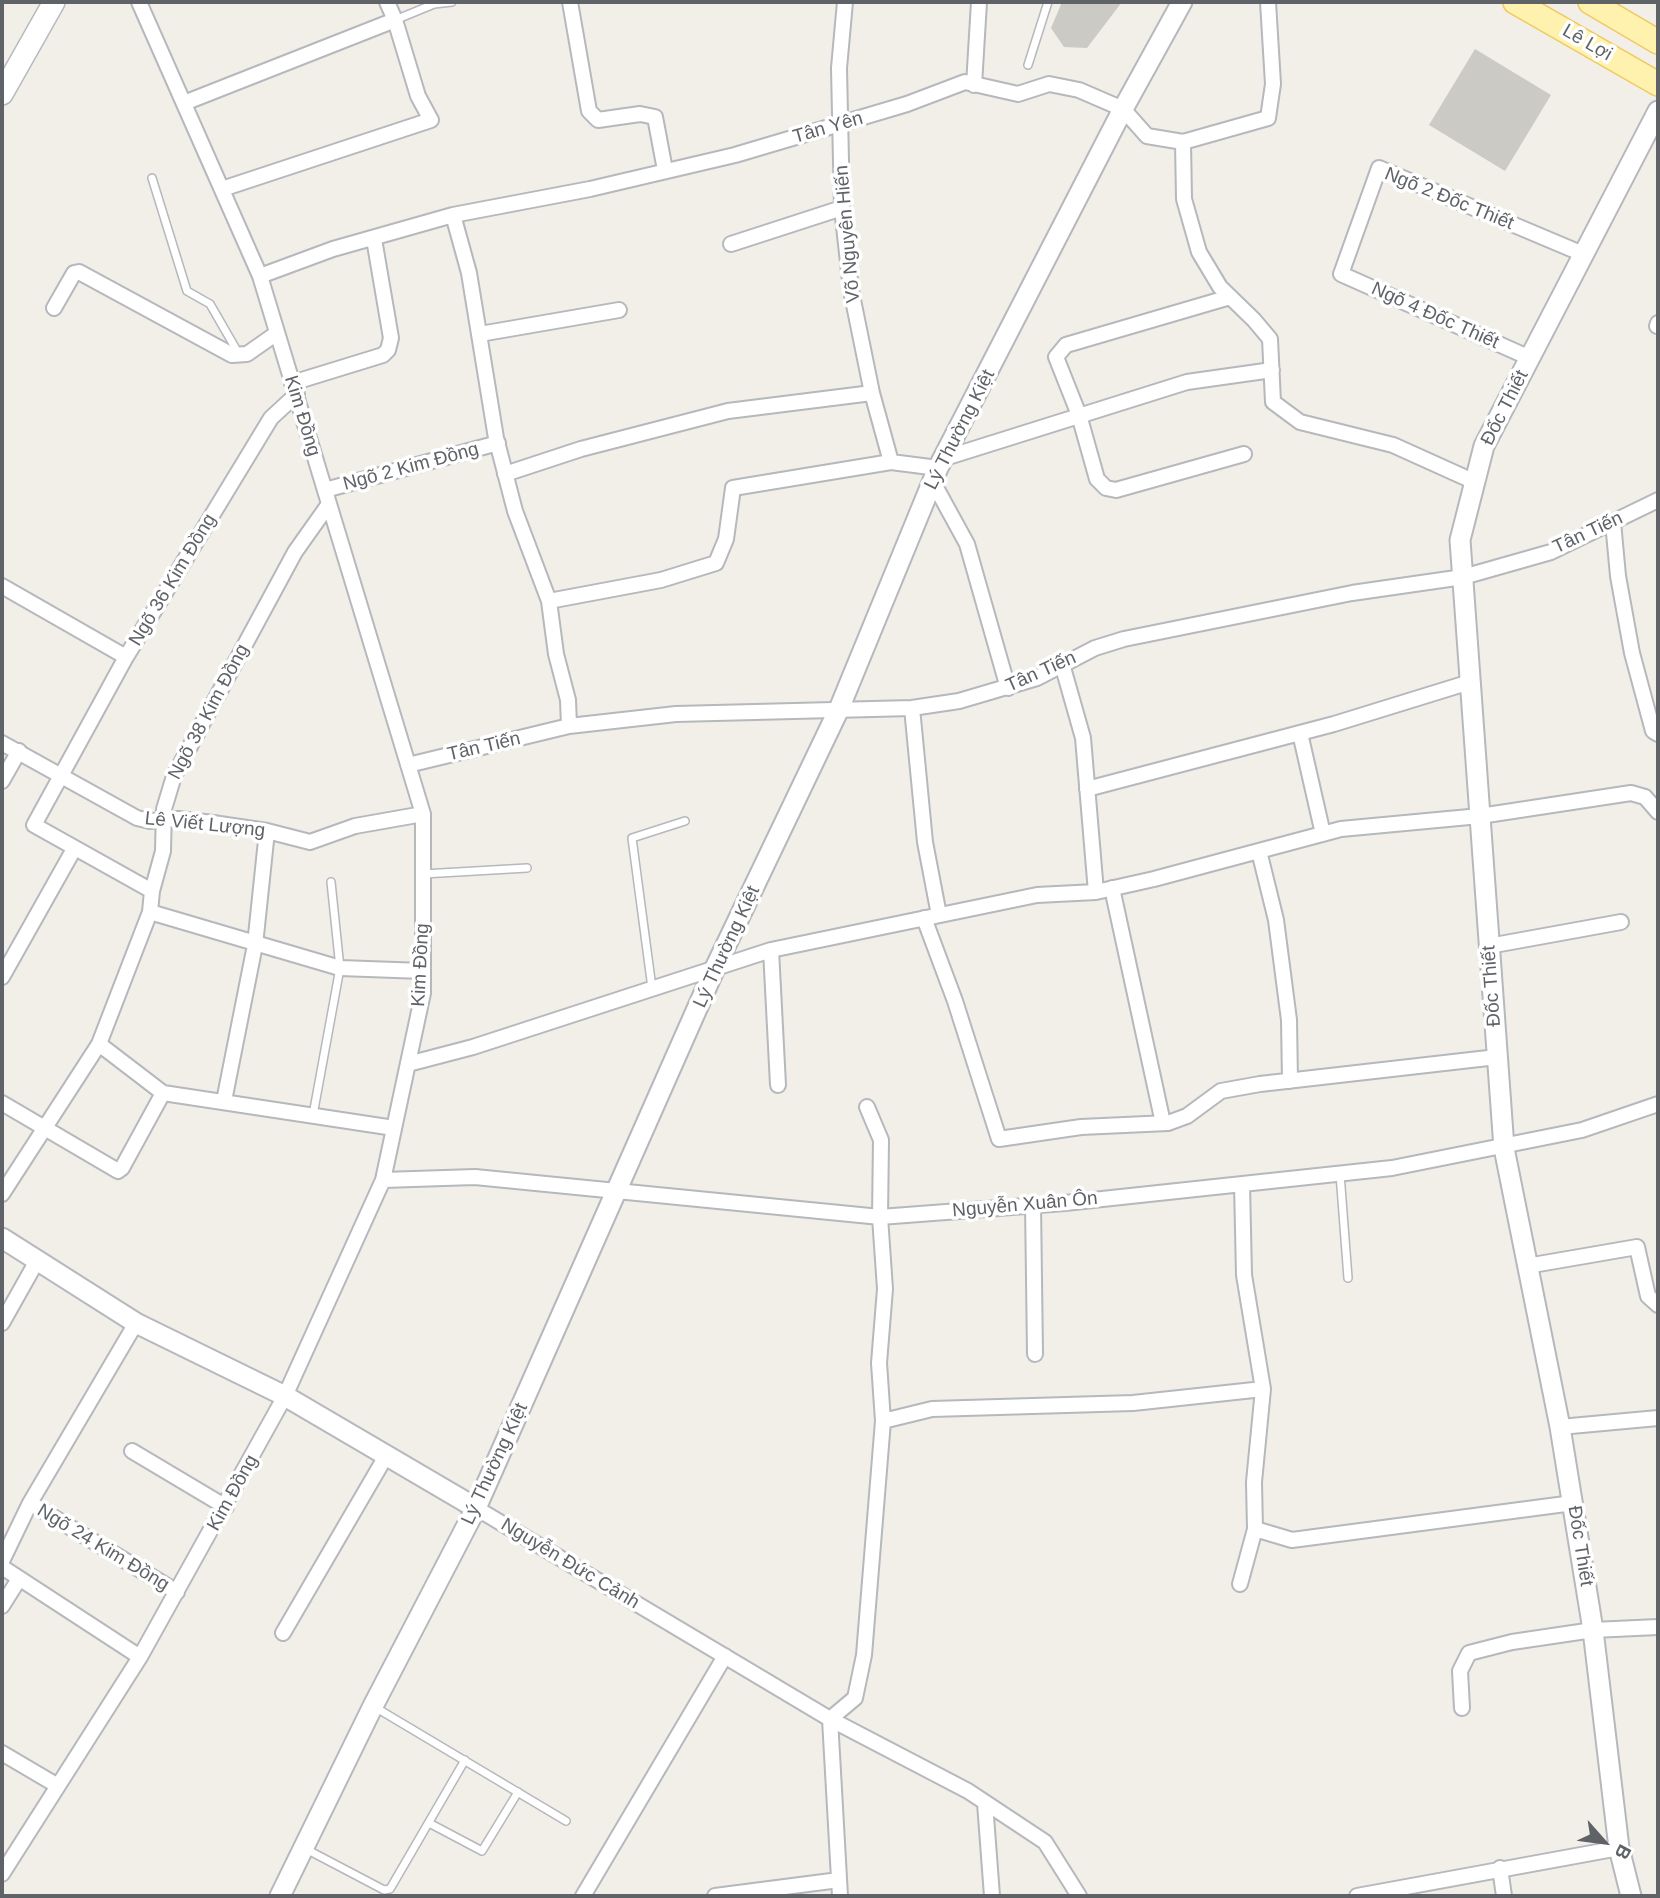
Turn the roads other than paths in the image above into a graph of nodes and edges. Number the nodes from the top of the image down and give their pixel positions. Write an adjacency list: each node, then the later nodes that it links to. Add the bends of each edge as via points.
1 (54, 2): 18 (main road)
2 (139, 2): 19 (street, Kim Đồng)
3 (387, 2): 13 (street)
4 (452, 2): 13 (lane, via 434,4)
5 (570, 2): 24 (street, via 589,111 598,120 640,114 655,117)
6 (845, 2): 22 (street, Võ Nguyên Hiến)
7 (979, 2): 17 (street)
8 (1048, 2): 15 (lane)
9 (1182, 2): 20 (street, Lý Thường Kiệt)
10 (1268, 2): 23 (street, Tân Yên, via 1273,84 1268,118)
11 (1515, 2): 16 (main road, Lê Lợi)
12 (1590, 2): 14 (main road, Lê Lợi)
13 (395, 20): 19 (street); 26 (street, via 418,96 431,120)
14 (1658, 42)
15 (1028, 65)
16 (1658, 84)
17 (974, 85): 20 (street, Tân Yên, via 1018,94 1049,84 1079,90); 22 (street, Tân Yên, via 965,82)
18 (2, 94)
19 (184, 103): 26 (street, Kim Đồng)
20 (1123, 109): 23 (street, Tân Yên, via 1147,136); 48 (street, Lý Thường Kiệt)
21 (1658, 111): 31 (street, Đốc Thiết)
22 (840, 124): 24 (street, Tân Yên); 27 (street, Võ Nguyên Hiến)
23 (1183, 142): 34 (street, via 1184,199 1199,252)
24 (665, 170): 28 (street, Tân Yên)
25 (152, 178): 39 (lane, via 187,291 210,304)
26 (222, 189): 33 (street, Kim Đồng)
27 (842, 208): 30 (street); 43 (street, Võ Nguyên Hiến, via 851,290)
28 (453, 215): 29 (street, Tân Yên); 38 (street)
29 (374, 239): 33 (street, Tân Yên); 42 (street, via 391,338 388,350)
30 (731, 244)
31 (1583, 254): 32 (street, Ngõ 2 Đốc Thiết, via 1379,168); 40 (street, Đốc Thiết)
32 (1341, 274): 40 (street, Ngõ 4 Đốc Thiết)
33 (260, 275): 37 (street, Kim Đồng)
34 (1230, 297): 41 (street, via 1269,339); 44 (street, via 1062,347 1056,361)
35 (54, 308): 39 (street, via 74,273 79,272 221,351)
36 (619, 310): 38 (street)
37 (277, 333): 39 (street); 42 (street, Kim Đồng)
38 (480, 334): 45 (street)
39 (241, 356)
40 (1530, 358): 50 (street, Đốc Thiết, via 1483,446)
41 (1272, 370): 44 (street, via 1187,382); 50 (street, via 1273,402 1300,422 1393,445)
42 (295, 389): 51 (street, Kim Đồng); 57 (street, Ngõ 36 Kim Đồng, via 271,418)
43 (872, 393): 47 (street, Võ Nguyên Hiến); 49 (street, via 728,411 581,449)
44 (1079, 415): 46 (street, via 1097,479 1111,490); 48 (street)
45 (498, 443): 49 (street); 51 (street, Ngõ 2 Kim Đồng)
46 (1244, 454)
47 (891, 461): 48 (street); 56 (street, via 733,488 726,539 716,563 661,580)
48 (939, 469): 60 (street, via 967,544); 62 (street, Lý Thường Kiệt)
49 (506, 474): 56 (street)
50 (1475, 482): 54 (street, Đốc Thiết, via 1460,540)
51 (327, 497): 68 (street, Kim Đồng); 75 (street, Ngõ 38 Kim Đồng, via 174,776)
52 (1658, 500): 53 (street, Tân Tiến)
53 (1613, 522): 54 (street, Tân Tiến, via 1551,552); 65 (street, via 1632,653)
54 (1463, 577): 58 (street, Tân Tiến, via 1352,593 1167,630 1095,648); 59 (street, Đốc Thiết)
55 (2, 586): 57 (street)
56 (549, 601): 63 (street)
57 (126, 657): 69 (street, Ngõ 36 Kim Đồng)
58 (1062, 664): 60 (street, Tân Tiến); 71 (street, via 1083,738)
59 (1470, 682): 64 (street); 74 (street, Đốc Thiết)
60 (1008, 688): 61 (street, Tân Tiến)
61 (912, 708): 62 (street, Tân Tiến); 88 (street)
62 (839, 709): 63 (street, Tân Tiến, via 676,714); 95 (street, Lý Thường Kiệt)
63 (569, 726): 68 (street, Tân Tiến)
64 (1300, 733): 71 (street); 78 (street)
65 (1658, 734)
66 (2, 743): 67 (street, Lê Viết Lượng)
67 (19, 751): 69 (street, Lê Viết Lượng); 70 (street)
68 (408, 765): 73 (street, Kim Đồng)
69 (62, 775): 75 (street, Lê Viết Lượng, via 137,818); 79 (street, Ngõ 36 Kim Đồng, via 34,825)
70 (2, 781)
71 (1087, 789): 86 (street)
72 (1658, 812): 74 (street, via 1645,797 1631,793)
73 (423, 814): 77 (street, Lê Viết Lượng, via 355,826 310,842); 82 (street, Kim Đồng)
74 (1480, 816): 78 (street); 91 (street, Đốc Thiết)
75 (162, 821): 77 (street, Lê Viết Lượng, via 178,819); 85 (street, Ngõ 38 Kim Đồng, via 163,851)
76 (685, 821): 98 (lane, via 632,838)
77 (267, 831): 90 (street)
78 (1323, 834): 80 (street)
79 (74, 849): 85 (street); 93 (street)
80 (1259, 851): 84 (street); 102 (street, via 1276,920 1289,1020)
81 (527, 868): 82 (lane)
82 (423, 874): 96 (street, Kim Đồng)
83 (331, 882): 94 (lane)
84 (1112, 888): 86 (street); 110 (street)
85 (152, 891): 87 (street, Ngõ 38 Kim Đồng)
86 (1096, 892): 88 (street, via 1037,895)
87 (150, 912): 90 (street); 99 (street, Ngõ 38 Kim Đồng)
88 (931, 917): 92 (street); 110 (street, via 999,1139 1081,1127)
89 (1621, 922): 91 (street)
90 (255, 945): 94 (street); 105 (street)
91 (1489, 946): 100 (street, Đốc Thiết)
92 (771, 950): 95 (street); 103 (street)
93 (6, 959): 97 (street)
94 (340, 968): 96 (street); 109 (lane)
95 (715, 968): 98 (street); 117 (street, Lý Thường Kiệt)
96 (423, 971): 101 (street, Kim Đồng, via 423,993)
97 (2, 977)
98 (652, 988): 101 (street)
99 (99, 1044): 104 (street); 111 (street, Ngõ 38 Kim Đồng)
100 (1497, 1057): 102 (street); 113 (street, Đốc Thiết)
101 (408, 1064): 112 (street, Kim Đồng)
102 (1290, 1080): 110 (street, via 1221,1091 1187,1116)
103 (778, 1084)
104 (163, 1093): 105 (street); 111 (street, via 118,1171)
105 (224, 1101): 109 (street)
106 (2, 1103): 111 (street)
107 (1658, 1104): 113 (street, Nguyễn Xuân Ôn, via 1582,1130)
108 (867, 1107): 120 (street, via 881,1140)
109 (313, 1115): 112 (street)
110 (1163, 1123)
111 (44, 1127): 118 (street, Ngõ 38 Kim Đồng)
112 (394, 1128): 115 (street, Kim Đồng)
113 (1504, 1147): 114 (street, Nguyễn Xuân Ôn); 123 (street, Đốc Thiết)
114 (1340, 1174): 116 (street, Nguyễn Xuân Ôn); 124 (lane)
115 (383, 1180): 117 (street, Nguyễn Xuân Ôn, via 475,1177); 130 (street, Kim Đồng)
116 (1242, 1184): 119 (street, Nguyễn Xuân Ôn); 129 (street, via 1244,1275)
117 (619, 1192): 120 (street, Nguyễn Xuân Ôn); 139 (street, Lý Thường Kiệt)
118 (2, 1195)
119 (1033, 1204): 120 (street, Nguyễn Xuân Ôn); 128 (street)
120 (880, 1217): 132 (street, via 885,1289 879,1363)
121 (2, 1238): 122 (street, Nguyễn Đức Cảnh)
122 (38, 1259): 126 (street); 127 (street, Nguyễn Đức Cảnh)
123 (1527, 1266): 125 (street, via 1637,1247 1648,1296); 133 (street, Đốc Thiết)
124 (1348, 1278)
125 (1658, 1305)
126 (2, 1323)
127 (136, 1323): 130 (street, Nguyễn Đức Cảnh); 136 (street)
128 (1034, 1354)
129 (1263, 1389): 132 (street, via 1133,1403 932,1409); 140 (street, via 1254,1482)
130 (285, 1396): 135 (street, Nguyễn Đức Cảnh); 138 (street, Kim Đồng)
131 (1658, 1418): 133 (street)
132 (883, 1420): 154 (street, via 864,1655 855,1698)
133 (1560, 1427): 137 (street, Đốc Thiết)
134 (132, 1451): 138 (street)
135 (386, 1456): 139 (street, Nguyễn Đức Cảnh); 149 (street)
136 (30, 1503): 141 (street); 145 (street, Ngõ 24 Kim Đồng)
137 (1573, 1503): 140 (street, via 1292,1540); 148 (street, Đốc Thiết)
138 (226, 1507): 145 (street, Kim Đồng)
139 (476, 1508): 150 (street, Nguyễn Đức Cảnh); 152 (street, Lý Thường Kiệt)
140 (1255, 1529): 144 (street)
141 (2, 1561)
142 (2, 1567): 143 (street)
143 (19, 1579): 146 (street); 151 (street)
144 (1240, 1584)
145 (177, 1592): 151 (street, Kim Đồng)
146 (2, 1606)
147 (1658, 1627): 148 (street)
148 (1593, 1630): 153 (street, via 1469,1653 1460,1671); 163 (street, Đốc Thiết)
149 (283, 1633)
150 (725, 1656): 154 (street, Nguyễn Đức Cảnh); 168 (street)
151 (140, 1657): 157 (street, Kim Đồng)
152 (373, 1706): 156 (lane); 162 (street, Lý Thường Kiệt)
153 (1462, 1708)
154 (830, 1719): 159 (street, Nguyễn Đức Cảnh); 166 (street)
155 (2, 1753): 157 (street)
156 (465, 1760): 158 (lane); 161 (lane)
157 (58, 1786): 165 (street, Kim Đồng)
158 (518, 1792): 160 (lane); 161 (lane, via 482,1851)
159 (985, 1803): 171 (street); 172 (street, Nguyễn Đức Cảnh, via 1045,1843)
160 (566, 1821)
161 (429, 1823): 162 (lane, via 387,1890)
162 (304, 1847): 167 (street, Lý Thường Kiệt)
163 (1619, 1847): 164 (street); 175 (street, Đốc Thiết)
164 (1500, 1868): 173 (street); 174 (street)
165 (2, 1874)
166 (839, 1880): 169 (street); 170 (street)
167 (280, 1896)
168 (583, 1896)
169 (715, 1896)
170 (840, 1896)
171 (992, 1896)
172 (1079, 1896)
173 (1357, 1896)
174 (1504, 1896)
175 (1631, 1896)

